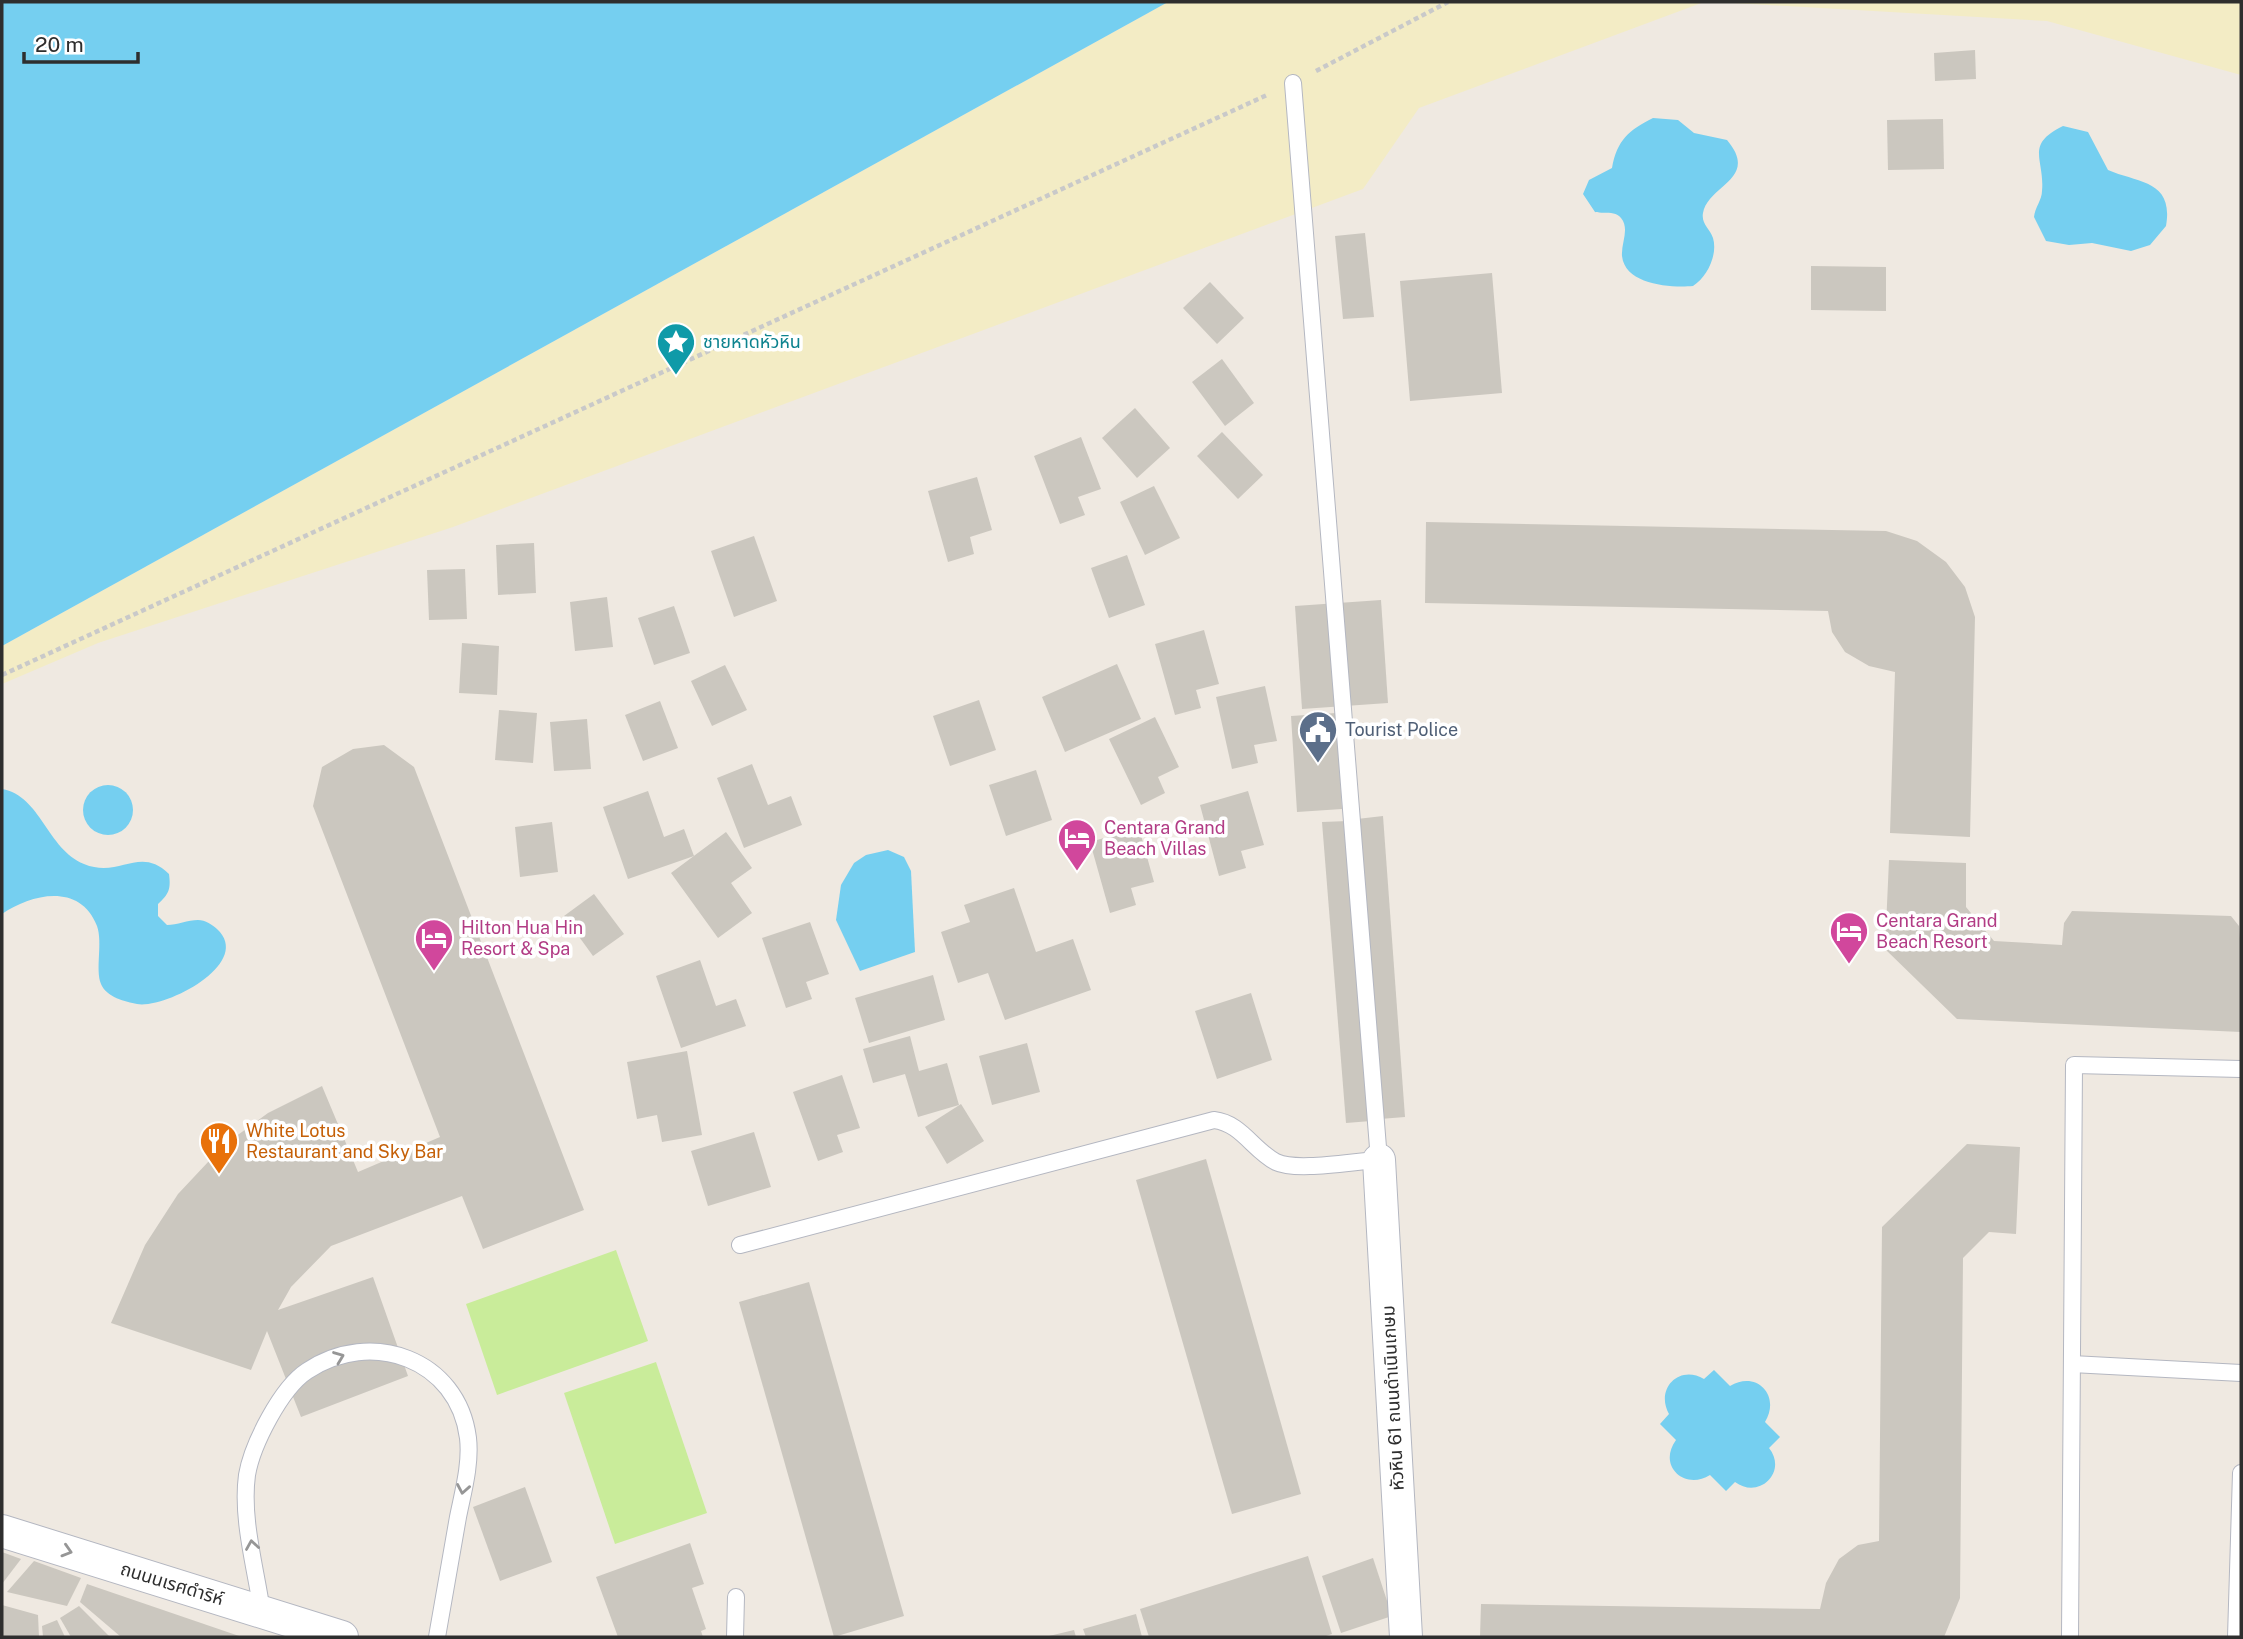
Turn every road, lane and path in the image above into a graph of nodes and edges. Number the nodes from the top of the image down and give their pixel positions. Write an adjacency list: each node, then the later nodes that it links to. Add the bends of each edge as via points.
1 (1448, 2): 2 (path)
2 (1293, 83): 3 (path); 5 (lane)
3 (2, 675)
4 (2241, 1069): 7 (lane, via 2074,1065)
5 (1379, 1160): 6 (lane, via 1288,1166 1269,1158 1226,1121 1214,1120); 16 (street, หัวหิน 61 ถนนดำเนินเกษม)
6 (740, 1245)
7 (2072, 1364): 8 (lane); 17 (lane)
8 (2241, 1373)
9 (2241, 1472): 18 (lane)
10 (2, 1531): 12 (street, ถนนนเรศดำริห์, one-way to 12)
11 (736, 1597): 15 (lane)
12 (262, 1612): 13 (street, ถนนนเรศดำริห์); 14 (lane, one-way to 14, via 247,1491 250,1463 290,1387 308,1369 347,1353 376,1350 429,1367 442,1378 464,1419 468,1461)
13 (342, 1637)
14 (437, 1637)
15 (735, 1637)
16 (1406, 1637)
17 (2070, 1637)
18 (2236, 1637)

